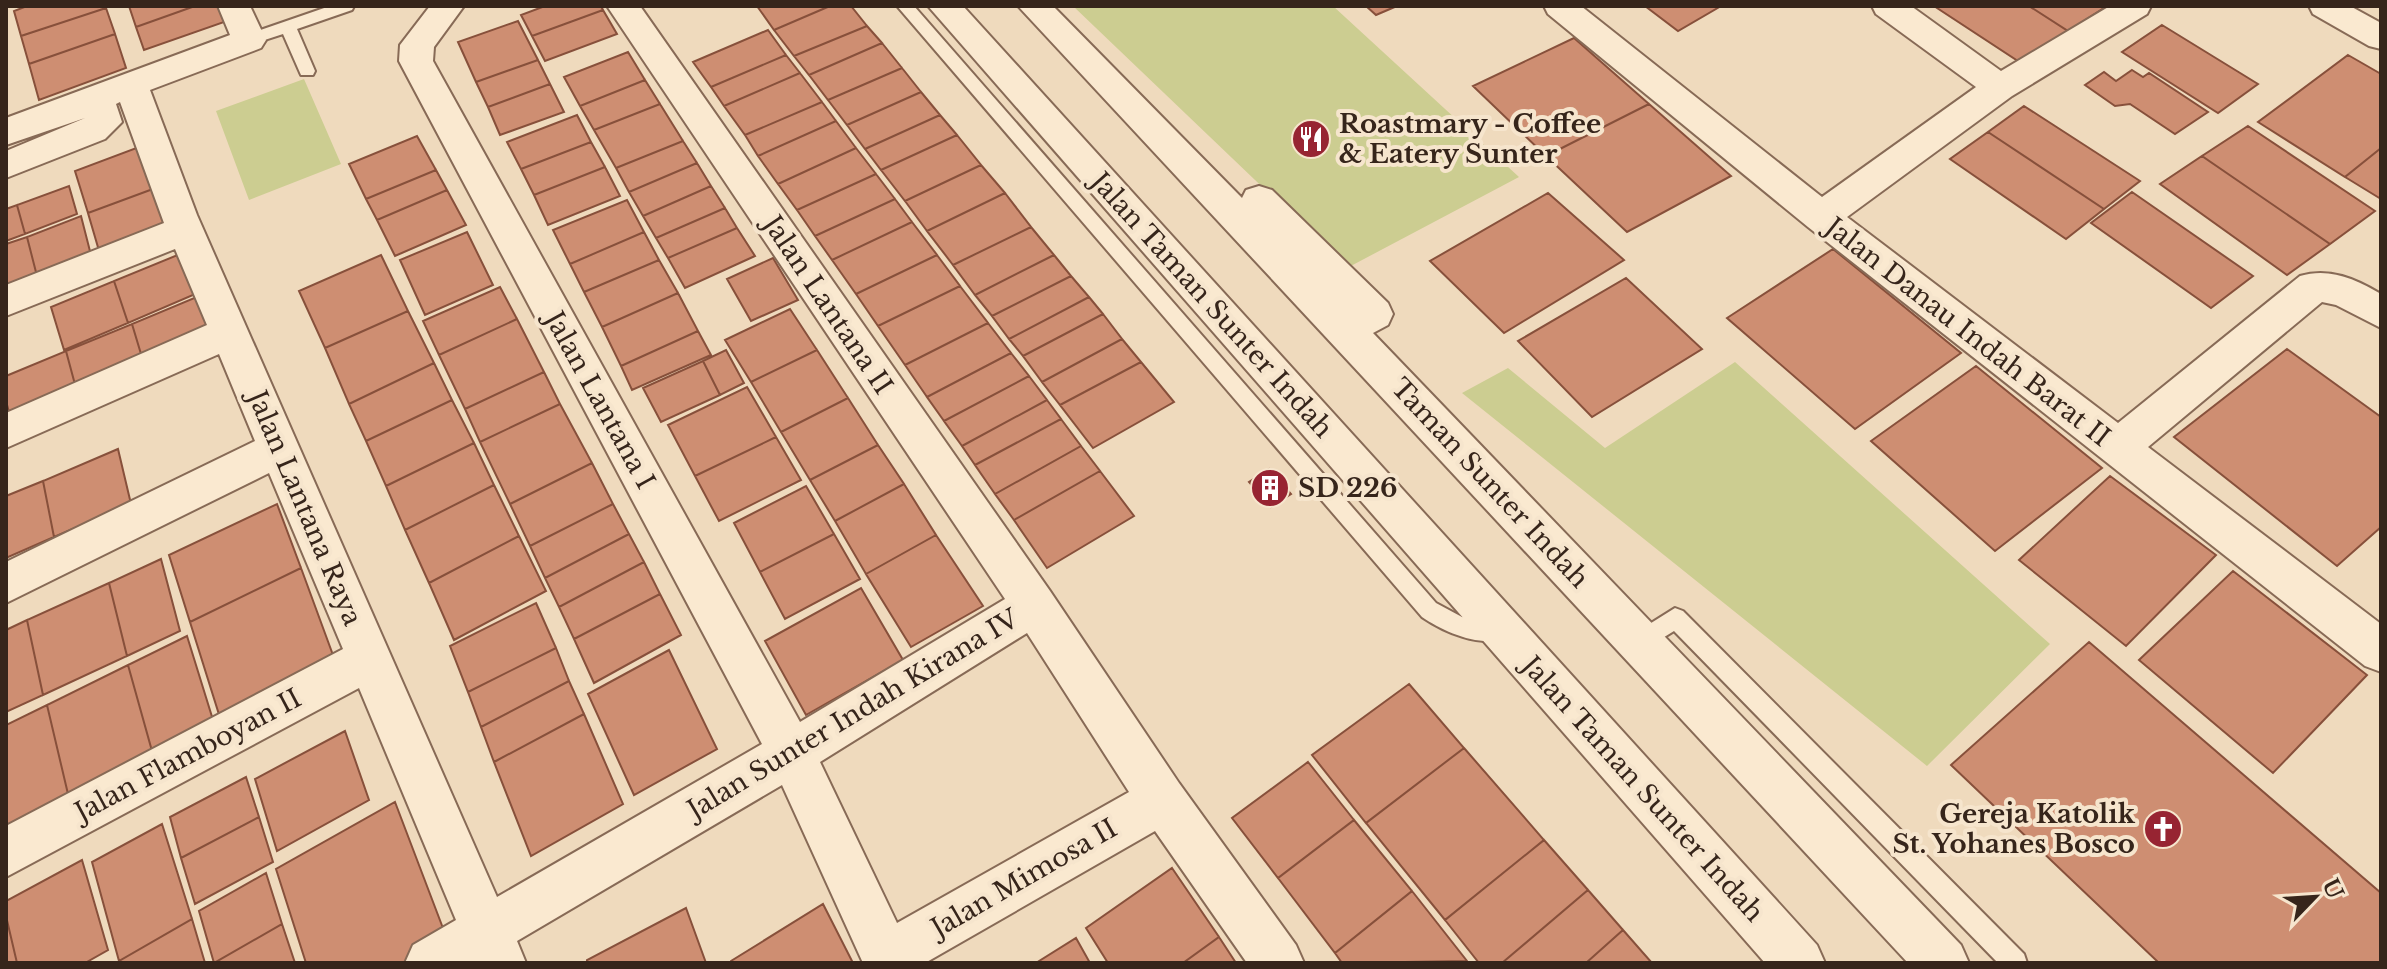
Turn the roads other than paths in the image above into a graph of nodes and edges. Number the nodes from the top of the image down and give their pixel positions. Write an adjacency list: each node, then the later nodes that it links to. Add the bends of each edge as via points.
1 (234, 6): 15 (street)
2 (346, 6): 13 (lane)
3 (448, 6): 36 (street, Jalan Lantana I, via 417,45 416,61)
4 (623, 6): 32 (street, Jalan Lantana II)
5 (905, 6): 16 (lane)
6 (944, 6): 16 (street, Jalan Taman Sunter Indah)
7 (1034, 6): 26 (street, Taman Sunter Indah)
8 (1067, 6): 26 (street, via 1374,314)
9 (1560, 6): 22 (street, Jalan Danau Indah Barat II)
10 (1888, 6): 19 (street)
11 (2135, 6): 19 (street)
12 (2325, 6): 14 (street)
13 (288, 26): 15 (lane); 17 (lane)
14 (2381, 38)
15 (249, 40): 18 (street)
16 (964, 50): 43 (street, Jalan Taman Sunter Indah, via 1234,359 1503,631)
17 (307, 71)
18 (131, 85): 20 (street, via 97,97 104,122 93,130); 23 (street, Jalan Lantana Raya)
19 (2000, 87): 22 (street)
20 (20, 129): 21 (street)
21 (6, 165)
22 (1821, 217): 30 (street, Jalan Danau Indah Barat II)
23 (186, 229): 24 (street); 27 (street, Jalan Lantana Raya)
24 (6, 301)
25 (2381, 313): 30 (street, via 2350,293 2314,287)
26 (1346, 330): 33 (street, Taman Sunter Indah)
27 (230, 332): 28 (street); 29 (street, Jalan Lantana Raya)
28 (6, 431)
29 (280, 448): 31 (street); 35 (street, Jalan Lantana Raya)
30 (2117, 448): 34 (street, Jalan Danau Indah Barat II)
31 (6, 583)
32 (1034, 605): 36 (street, Jalan Sunter Indah Kirana IV); 37 (street)
33 (1640, 642): 44 (street, Taman Sunter Indah); 45 (lane, via 1675,618)
34 (2381, 651)
35 (370, 658): 38 (street, Jalan Flamboyan II); 39 (street, Jalan Lantana Raya)
36 (792, 753): 39 (street, Jalan Sunter Indah Kirana IV, via 672,822); 40 (street, Jalan Lantana I)
37 (1162, 800): 40 (street, Jalan Mimosa II); 42 (street)
38 (6, 852)
39 (494, 946): 41 (street, Jalan Sunter Indah Kirana IV)
40 (887, 960)
41 (431, 963)
42 (1278, 963)
43 (1799, 963)
44 (1943, 963)
45 (2015, 963)

